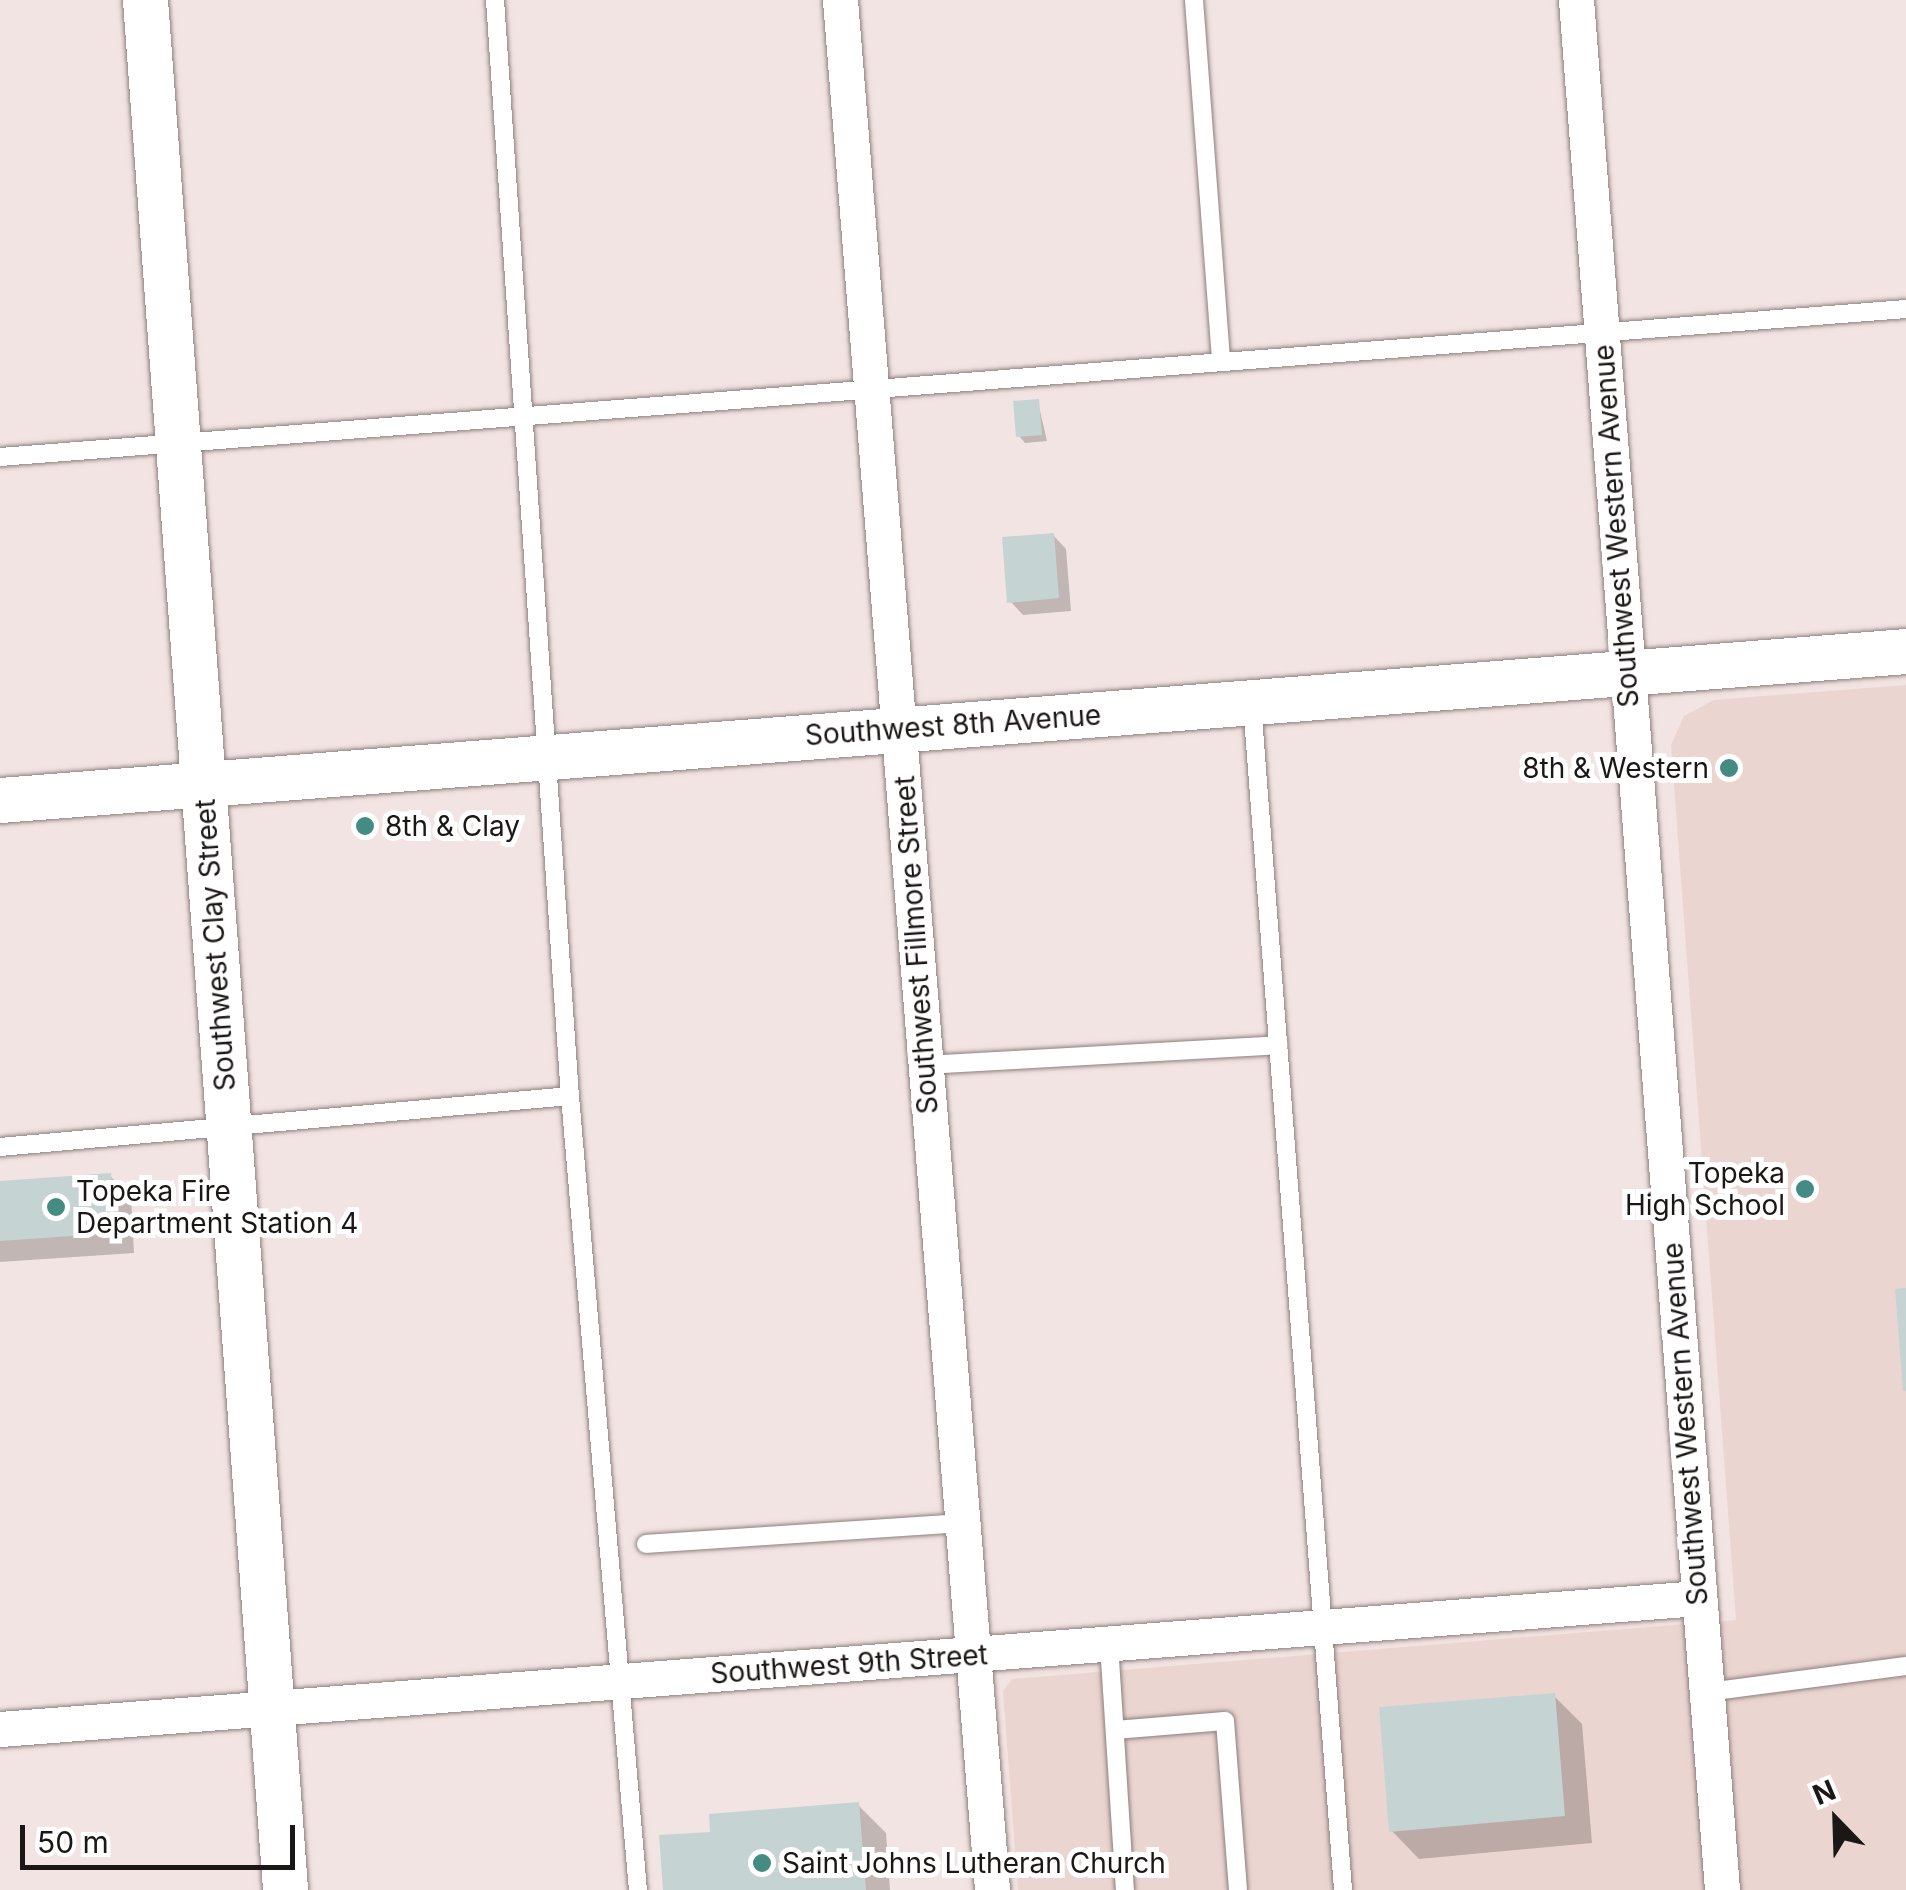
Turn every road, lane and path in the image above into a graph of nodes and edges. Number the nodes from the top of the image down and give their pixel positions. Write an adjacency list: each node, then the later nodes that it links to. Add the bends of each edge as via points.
1 (145, 0): 11 (street, Southwest Clay Street)
2 (494, 0): 10 (lane)
3 (840, 0): 9 (street, Southwest Fillmore Street)
4 (1194, 0): 8 (lane)
5 (1576, 0): 7 (street, Southwest Western Avenue)
6 (1906, 309): 7 (lane)
7 (1602, 330): 8 (lane); 14 (street, Southwest Western Avenue)
8 (1222, 360): 9 (lane)
9 (871, 387): 10 (lane); 16 (street, Southwest Fillmore Street)
10 (522, 415): 11 (lane); 17 (lane)
11 (177, 445): 12 (lane); 18 (street, Southwest Clay Street)
12 (0, 457)
13 (1906, 651): 14 (street, Southwest 8th Avenue)
14 (1627, 673): 15 (street, Southwest 8th Avenue); 27 (street, Southwest Western Avenue)
15 (1252, 702): 16 (street, Southwest 8th Avenue); 20 (lane)
16 (899, 729): 17 (street, Southwest 8th Avenue); 21 (street, Southwest Fillmore Street)
17 (546, 757): 18 (street, Southwest 8th Avenue); 22 (lane)
18 (204, 784): 19 (street, Southwest 8th Avenue); 23 (street, Southwest Clay Street)
19 (0, 800)
20 (1278, 1045): 21 (lane); 28 (lane)
21 (926, 1066): 25 (street, Southwest Fillmore Street)
22 (570, 1096): 23 (lane); 32 (lane)
23 (229, 1127): 24 (lane); 34 (street, Southwest Clay Street)
24 (0, 1147)
25 (961, 1523): 26 (lane); 30 (street, Southwest Fillmore Street)
26 (646, 1544)
27 (1698, 1598): 28 (street, Southwest 9th Street); 33 (street, Southwest Western Avenue)
28 (1323, 1627): 29 (street, Southwest 9th Street); 42 (lane)
29 (1109, 1644): 30 (street, Southwest 9th Street); 36 (lane)
30 (974, 1654): 32 (street, Southwest 9th Street); 39 (street, Southwest Fillmore Street)
31 (1906, 1666): 33 (lane)
32 (621, 1682): 34 (street, Southwest 9th Street); 38 (lane)
33 (1708, 1692): 43 (street, Southwest Western Avenue)
34 (272, 1710): 35 (street, Southwest 9th Street); 37 (street, Southwest Clay Street)
35 (0, 1729)
36 (1115, 1730): 40 (lane); 41 (lane, via 1225,1721)
37 (286, 1890)
38 (638, 1890)
39 (992, 1890)
40 (1125, 1890)
41 (1238, 1890)
42 (1344, 1890)
43 (1722, 1890)

